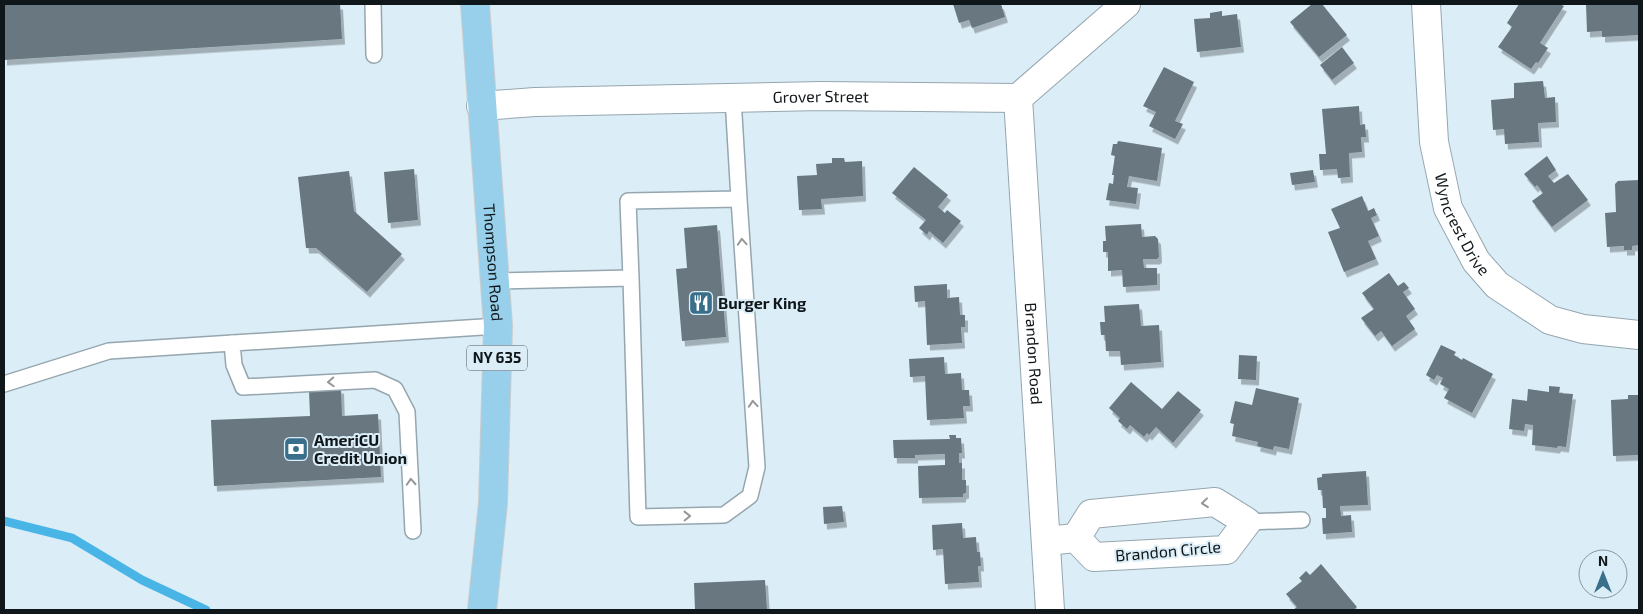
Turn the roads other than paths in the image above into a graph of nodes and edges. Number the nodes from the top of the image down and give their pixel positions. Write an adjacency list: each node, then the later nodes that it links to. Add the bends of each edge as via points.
1 (373, 4): 5 (lane)
2 (475, 4): 8 (main road, Thompson Road / NY 635)
3 (1126, 4): 7 (street)
4 (1426, 4): 13 (street, Wyncrest Drive, via 1434,142 1448,208 1476,261 1497,285 1550,320 1583,329)
5 (374, 54)
6 (733, 98): 7 (street, Grover Street); 8 (street, Grover Street); 9 (lane)
7 (1018, 98): 20 (street, Brandon Road)
8 (481, 106): 11 (main road, Thompson Road / NY 635)
9 (740, 198): 10 (lane, via 628,202); 10 (lane, one-way to 9, via 638,517 724,516 750,496 757,467)
10 (631, 278): 11 (lane)
11 (494, 281): 12 (main road, Thompson Road / NY 635)
12 (498, 326): 14 (lane); 21 (main road, Thompson Road / NY 635, via 493,503)
13 (1639, 335)
14 (232, 342): 15 (lane, via 109,351); 18 (lane, one-way to 14, via 407,412 395,389 375,380 243,387 234,365)
15 (4, 384)
16 (1302, 520): 17 (lane)
17 (1247, 522): 19 (street, one-way to 19, via 1215,502 1091,514); 19 (street, Brandon Circle, via 1226,550 1094,557)
18 (413, 531)
19 (1076, 538): 20 (street)
20 (1046, 541): 22 (street, Brandon Road)
21 (482, 610)
22 (1050, 610)

